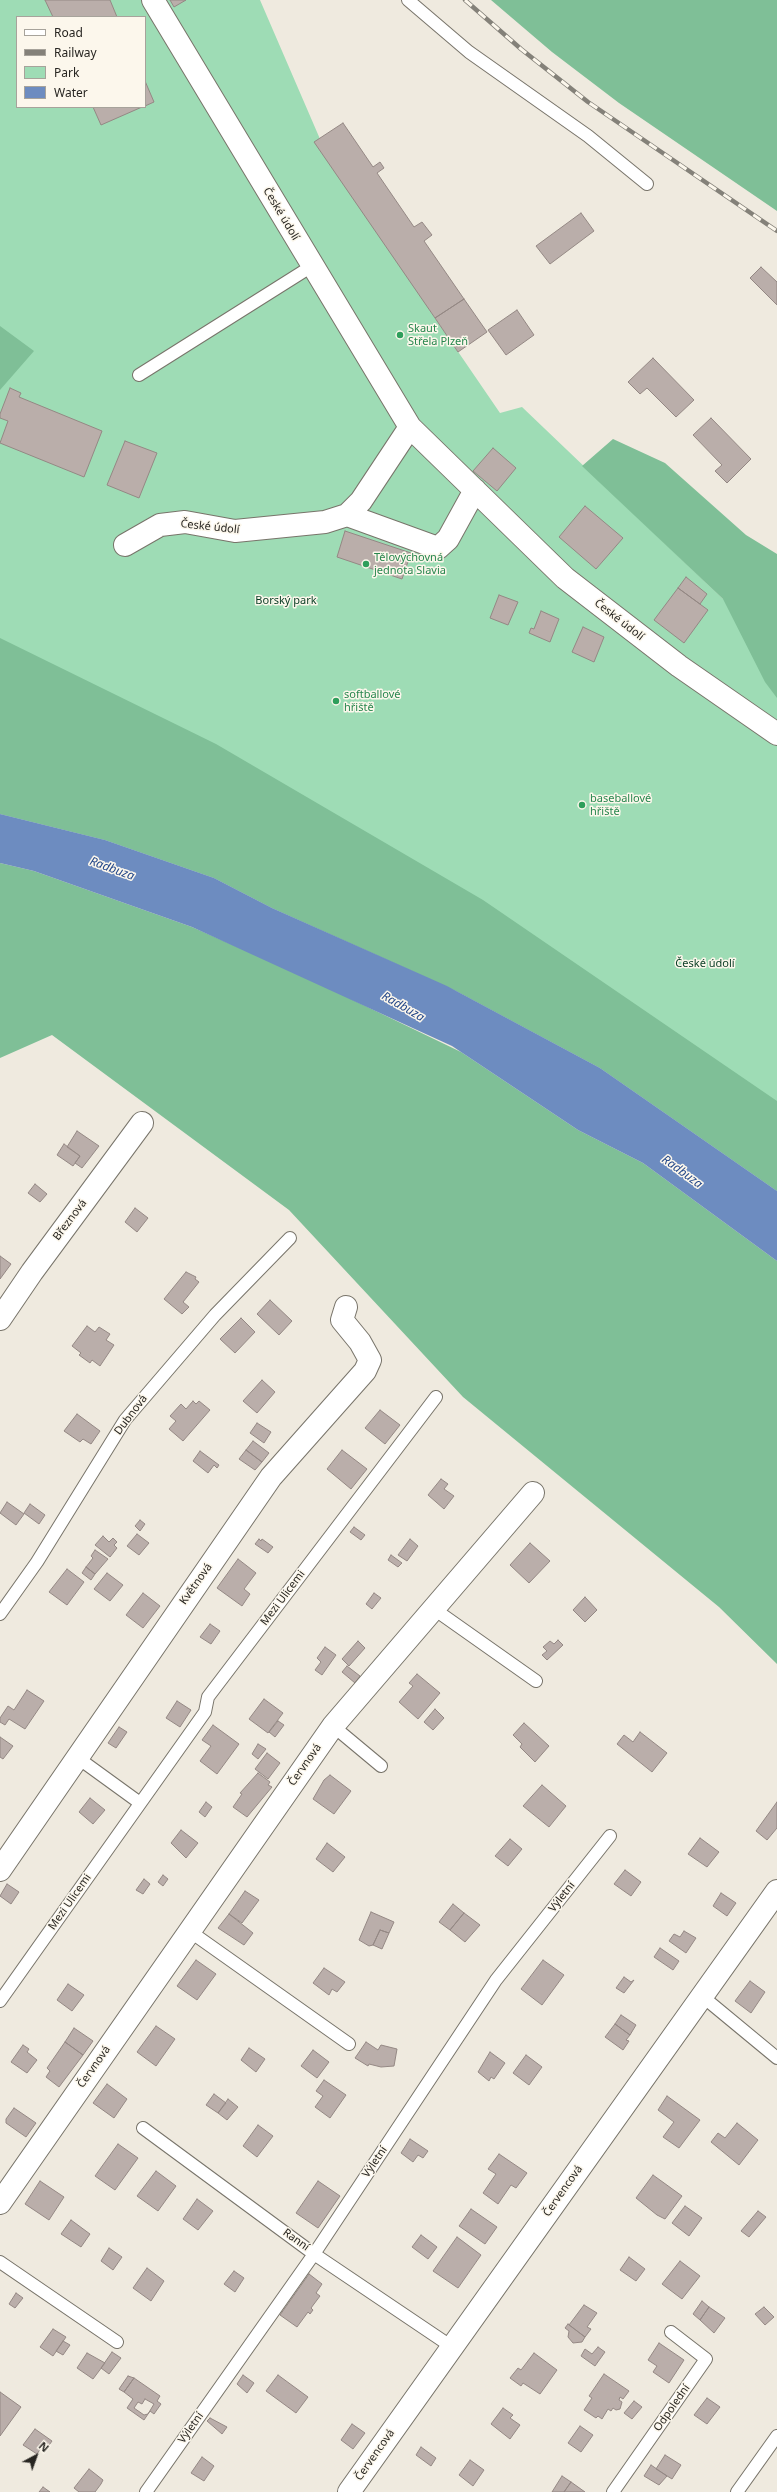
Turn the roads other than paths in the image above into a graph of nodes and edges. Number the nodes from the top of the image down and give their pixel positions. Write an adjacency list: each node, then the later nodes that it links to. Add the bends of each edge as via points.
1 (153, 0): 4 (street, České údolí)
2 (408, 0): 3 (lane, via 469,52 588,136)
3 (647, 184)
4 (312, 266): 5 (lane); 6 (street, České údolí)
5 (140, 375)
6 (410, 427): 7 (street, České údolí); 8 (street, České údolí, via 361,501)
7 (475, 490): 8 (street, via 448,539 438,548); 10 (street, České údolí, via 565,578 679,666)
8 (347, 515): 9 (street, České údolí, via 325,522 235,531 185,522 160,526)
9 (124, 544)
10 (777, 734)
11 (142, 1123): 14 (street, Březnová)
12 (290, 1238): 18 (lane, Dubnová, via 215,1315 125,1420 37,1562)
13 (346, 1308): 21 (street, Květnová, via 342,1320 360,1342 370,1360 365,1370 271,1477)
14 (0, 1319)
15 (436, 1397): 23 (lane, Mezi Ulicemi, via 208,1697 205,1712)
16 (533, 1493): 17 (street, Červnová)
17 (434, 1609): 19 (lane); 20 (street, Červnová)
18 (0, 1614)
19 (536, 1681)
20 (333, 1726): 22 (lane); 27 (street, Červnová)
21 (78, 1758): 23 (lane); 25 (street, Květnová)
22 (381, 1766)
23 (140, 1803): 29 (lane, Mezi Ulicemi)
24 (610, 1836): 34 (lane, Výletní, via 496,1980)
25 (0, 1870)
26 (777, 1891): 28 (street, Červencová)
27 (188, 1930): 30 (lane); 33 (street, Červnová)
28 (702, 1996): 31 (lane); 38 (street, Červencová)
29 (0, 2001)
30 (348, 2044)
31 (777, 2058)
32 (143, 2128): 34 (lane, Ranní)
33 (0, 2203)
34 (314, 2254): 38 (lane, Ranní); 40 (lane, Výletní)
35 (0, 2262): 37 (lane)
36 (671, 2332): 42 (lane, Odpolední, via 706,2359)
37 (118, 2342)
38 (452, 2348): 41 (street, Červencová)
39 (777, 2436): 43 (lane)
40 (146, 2492)
41 (349, 2492)
42 (613, 2492)
43 (737, 2492)

